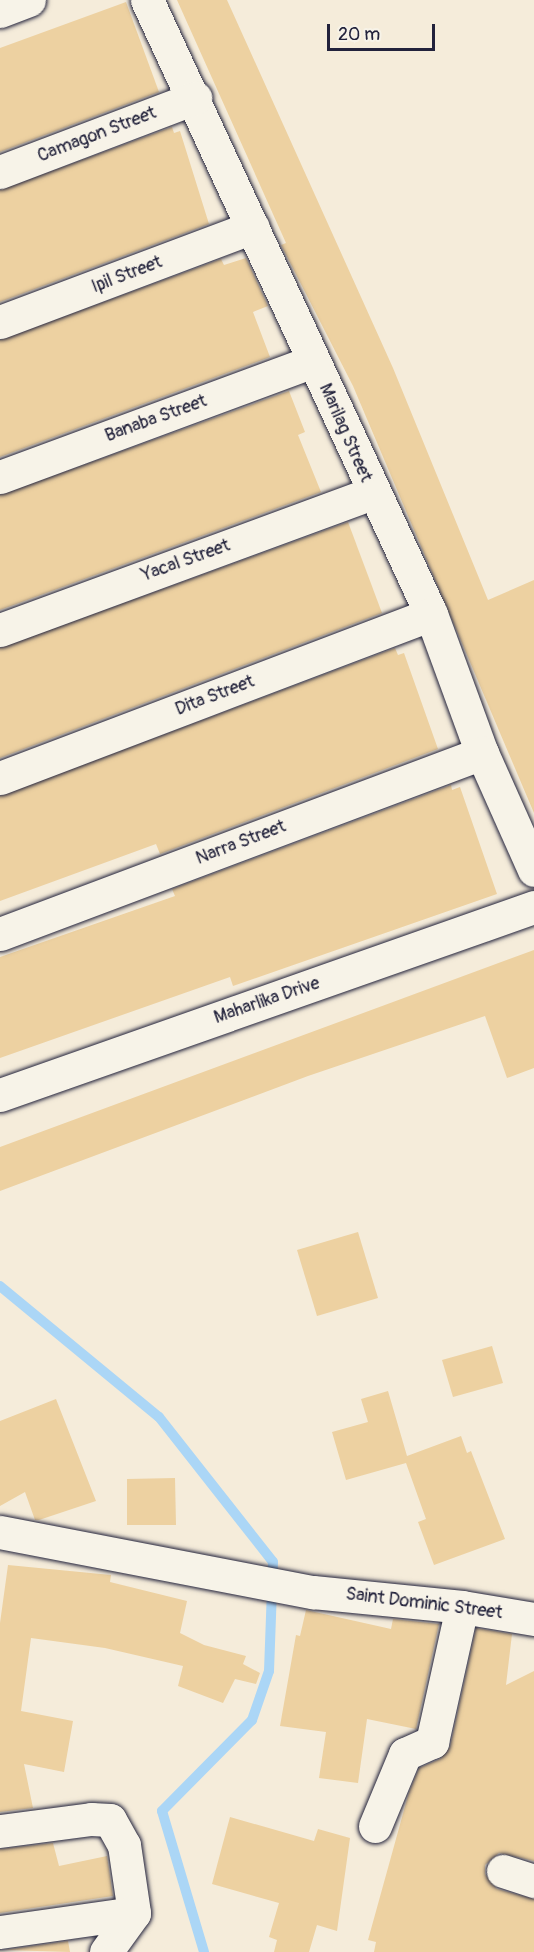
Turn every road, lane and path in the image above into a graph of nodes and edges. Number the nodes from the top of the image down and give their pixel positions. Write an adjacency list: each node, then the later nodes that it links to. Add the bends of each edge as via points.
1 (29, 0): 3 (street)
2 (147, 0): 4 (street, Marilag Street)
3 (0, 10)
4 (195, 98): 5 (street, Camagon Street); 6 (street, Marilag Street)
5 (0, 172)
6 (253, 227): 7 (street, Ipil Street); 8 (street, Marilag Street)
7 (0, 322)
8 (313, 361): 9 (street, Banaba Street); 10 (street, Marilag Street)
9 (0, 477)
10 (372, 493): 11 (street, Marilag Street); 12 (street, Yacal Street)
11 (431, 614): 13 (street, Marilag Street); 14 (street, Dita Street)
12 (0, 630)
13 (482, 753): 15 (street, Marilag Street); 17 (street, Narra Street)
14 (0, 778)
15 (534, 870)
16 (534, 907): 18 (street, Maharlika Drive)
17 (0, 934)
18 (0, 1095)
19 (0, 1532): 20 (street, Saint Dominic Street, via 313,1592)
20 (462, 1607): 21 (street, Saint Dominic Street); 22 (street, via 432,1742 405,1754)
21 (534, 1619)
22 (375, 1826)
23 (0, 1831): 26 (street, via 92,1819 110,1821 124,1845)
24 (503, 1871): 25 (street)
25 (534, 1881)
26 (134, 1913): 27 (street); 28 (street)
27 (0, 1932)
28 (106, 1952)

